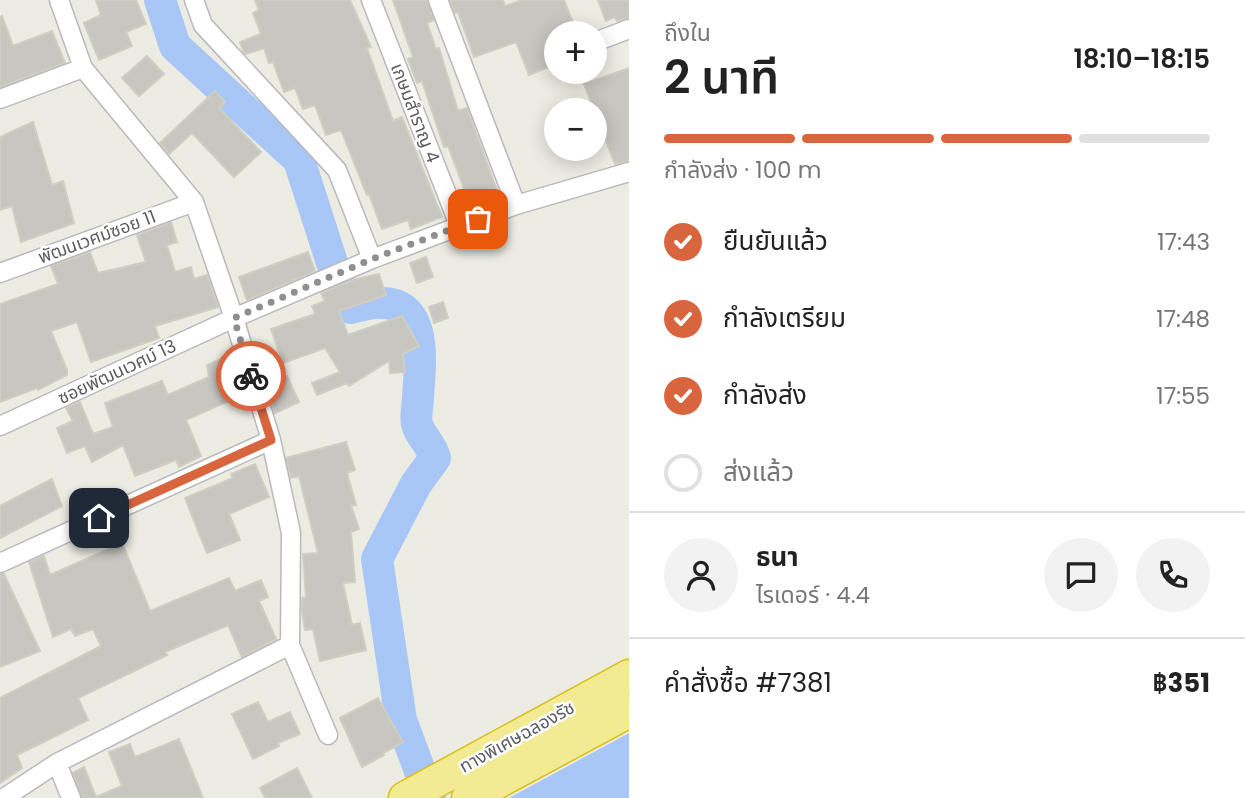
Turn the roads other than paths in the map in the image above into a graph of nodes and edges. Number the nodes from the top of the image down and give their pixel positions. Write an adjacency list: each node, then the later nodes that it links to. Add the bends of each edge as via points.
1 (59, 0): 7 (street)
2 (194, 0): 13 (street, via 203,25 337,170)
3 (371, 0): 12 (street, เกษมสำราญ 4)
4 (438, 0): 11 (street)
5 (629, 29): 6 (street)
6 (607, 37)
7 (83, 68): 8 (street); 10 (street)
8 (0, 99)
9 (629, 173): 11 (street, ซอยพัฒนเวศม์ 13)
10 (194, 202): 14 (street, พัฒนเวศม์ซอย 11); 15 (street)
11 (516, 205): 12 (street, ซอยพัฒนเวศม์ 13)
12 (458, 225): 13 (street, ซอยพัฒนเวศม์ 13)
13 (364, 262): 15 (street, ซอยพัฒนเวศม์ 13)
14 (0, 273)
15 (234, 318): 16 (street, ซอยพัฒนเวศม์ 13); 17 (street)
16 (0, 426)
17 (271, 440): 18 (street); 19 (street, via 291,533)
18 (0, 563)
19 (290, 645): 22 (street); 23 (street)
20 (629, 676): 26 (highway, ทางพิเศษฉลองรัช)
21 (629, 711): 27 (highway, ทางพิเศษฉลองรัช)
22 (328, 735)
23 (57, 763): 24 (street); 25 (street)
24 (4, 798)
25 (72, 798)
26 (405, 798)
27 (468, 798)

